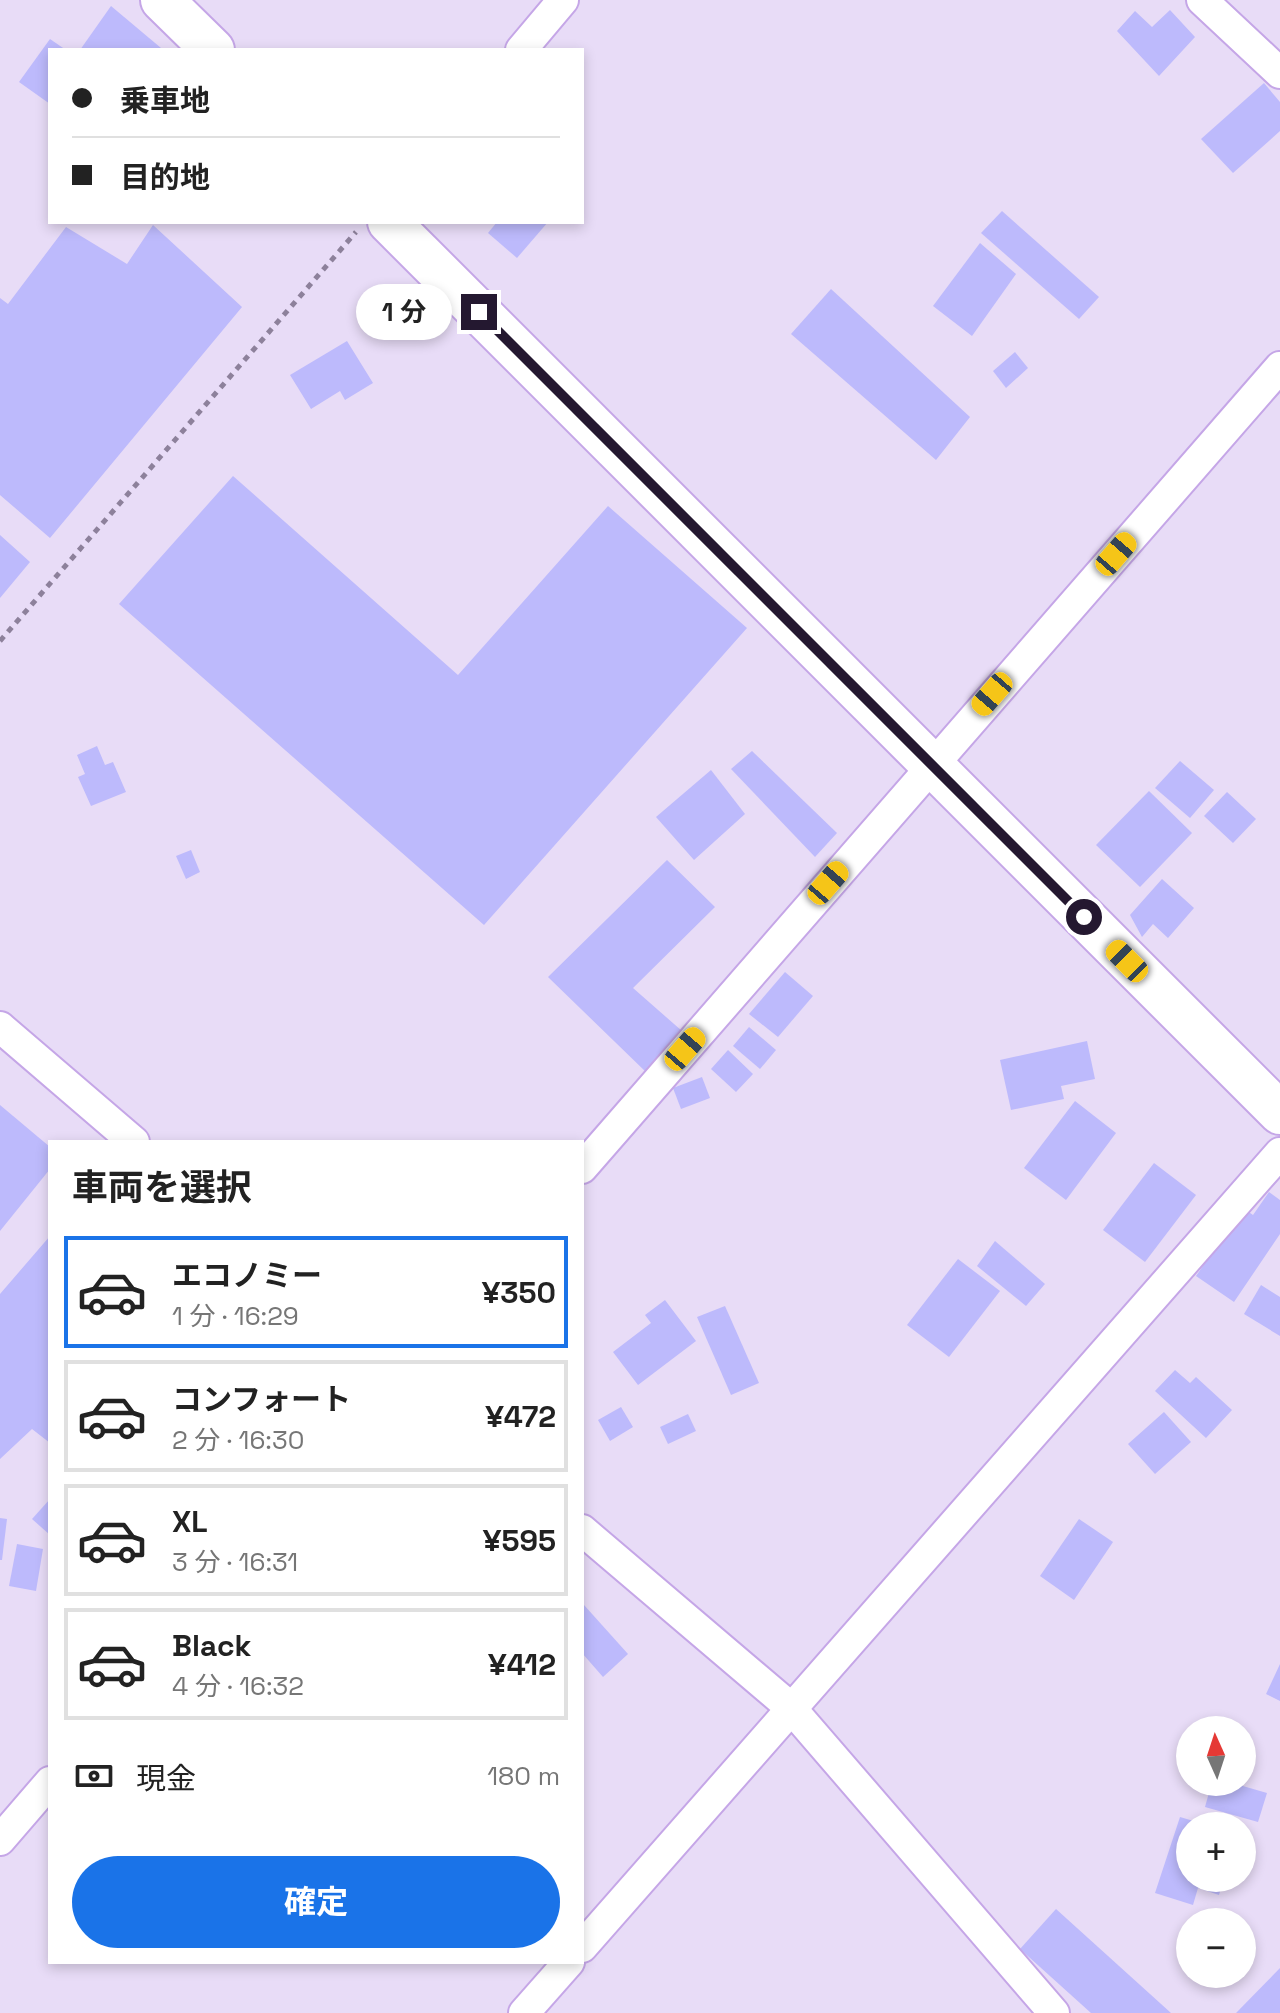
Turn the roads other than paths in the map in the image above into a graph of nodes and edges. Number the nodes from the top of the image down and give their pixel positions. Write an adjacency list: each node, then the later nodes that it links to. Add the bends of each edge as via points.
1 (162, 0): 4 (street)
2 (563, 0): 5 (street)
3 (1214, 2): 6 (street)
4 (211, 48)
5 (523, 48)
6 (1280, 73)
7 (391, 224): 9 (street)
8 (1280, 367): 9 (street)
9 (931, 764): 11 (street); 14 (street)
10 (0, 1027): 12 (street)
11 (1280, 1113)
12 (132, 1140)
13 (1280, 1153): 16 (street)
14 (584, 1166)
15 (584, 1532): 16 (street)
16 (790, 1707): 19 (street); 22 (street)
17 (48, 1784): 18 (street)
18 (0, 1840)
19 (584, 1945)
20 (567, 1964): 21 (street)
21 (524, 2013)
22 (1054, 2013)

